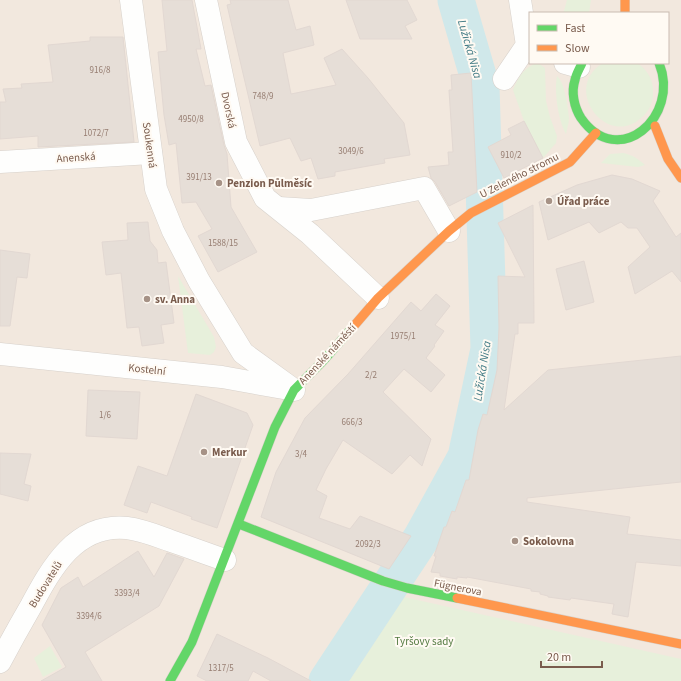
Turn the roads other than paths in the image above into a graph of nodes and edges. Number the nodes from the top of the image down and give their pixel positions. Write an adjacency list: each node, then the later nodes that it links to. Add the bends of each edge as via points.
1 (131, 0): 15 (street, Soukenná)
2 (206, 0): 21 (street, Dvorská, via 236,142 265,198)
3 (520, 0): 6 (street)
4 (625, 0): 5 (main road)
5 (624, 12)
6 (528, 46): 9 (street)
7 (575, 64): 12 (main road, via 573,99)
8 (660, 64): 10 (main road)
9 (504, 79)
10 (675, 85): 11 (main road)
11 (655, 126): 14 (main road); 17 (main road)
12 (581, 129): 13 (main road); 16 (main road)
13 (596, 134): 14 (main road, via 613,140); 16 (main road, U Zeleného stromu)
14 (646, 141): 17 (main road)
15 (151, 153): 18 (street, Anenská); 23 (street, Soukenná, via 156,189 173,231)
16 (577, 156): 20 (main road, U Zeleného stromu)
17 (668, 159): 19 (main road)
18 (0, 162)
19 (681, 178)
20 (471, 213): 22 (main road, Anenské náměstí)
21 (286, 214): 22 (street, via 424,188); 24 (street)
22 (449, 231): 24 (main road, Anenské náměstí)
23 (199, 281): 26 (street, Anenské náměstí, via 243,353)
24 (378, 298): 26 (main road, Anenské náměstí)
25 (0, 354): 26 (street, Kostelní, via 222,377)
26 (294, 390): 27 (main road, via 275,427)
27 (239, 524): 28 (main road); 29 (main road, Fügnerova, via 406,588)
28 (225, 560): 30 (street, Budovatelů, via 144,531 126,528 106,529 90,534 75,543 46,577); 31 (main road, via 192,642)
29 (681, 644)
30 (0, 662)
31 (170, 681)

